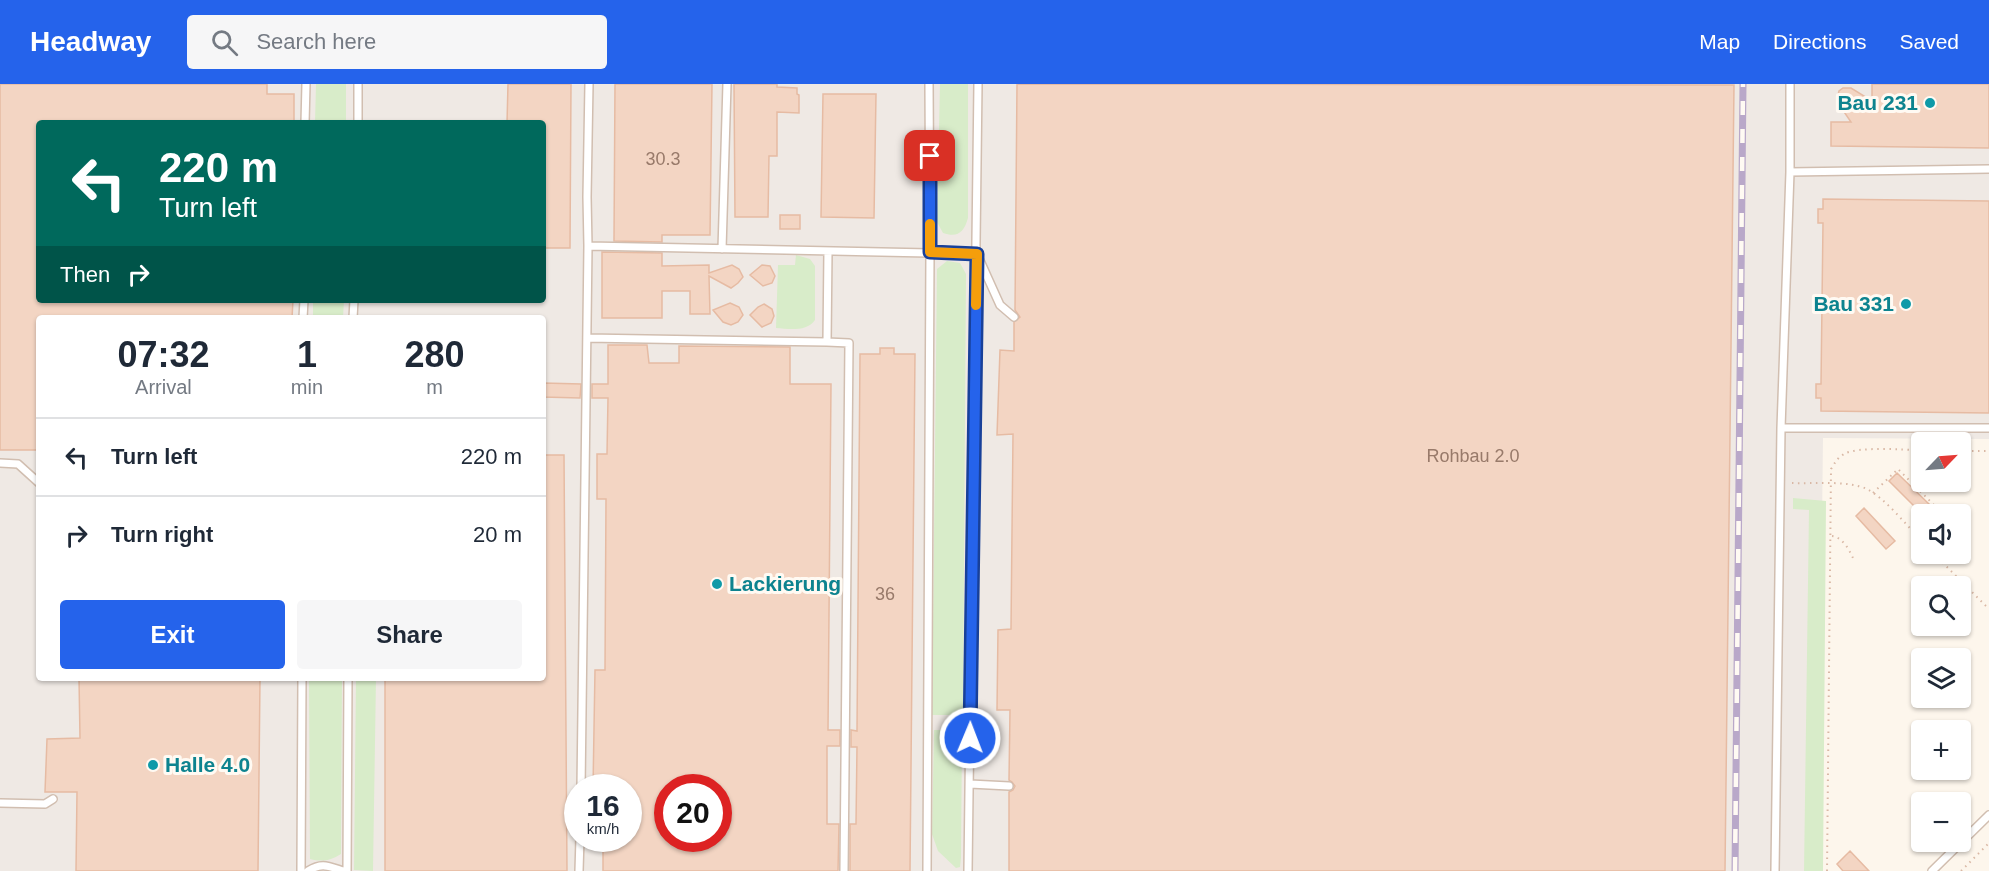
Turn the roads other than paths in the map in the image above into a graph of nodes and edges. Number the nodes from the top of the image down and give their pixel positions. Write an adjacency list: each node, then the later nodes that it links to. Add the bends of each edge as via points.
1 (306, 84): 8 (lane)
2 (358, 84): 9 (lane)
3 (589, 84): 12 (lane)
4 (727, 84): 13 (lane)
5 (929, 84): 15 (lane)
6 (978, 84): 16 (lane)
7 (1790, 84): 11 (lane)
8 (305, 120)
9 (358, 120)
10 (1989, 169): 11 (lane)
11 (1790, 172): 20 (lane)
12 (588, 246): 13 (lane); 18 (lane)
13 (722, 249): 14 (lane)
14 (828, 251): 15 (lane); 19 (lane)
15 (930, 252): 16 (lane); 38 (lane)
16 (977, 254): 17 (lane, via 1000,305); 27 (lane)
17 (1014, 317)
18 (587, 338): 19 (lane); 26 (lane)
19 (827, 342): 37 (lane, via 849,343)
20 (1781, 428): 21 (lane); 40 (lane)
21 (1989, 428)
22 (0, 463): 23 (lane, via 18,464)
23 (36, 480)
24 (302, 681): 33 (lane)
25 (348, 681): 35 (lane)
26 (581, 774)
27 (970, 784): 28 (lane); 39 (lane)
28 (1009, 786)
29 (53, 799): 30 (lane, via 45,804)
30 (0, 803)
31 (1989, 815): 41 (lane)
32 (580, 852): 36 (lane)
33 (301, 871)
34 (308, 871): 35 (lane, via 317,865)
35 (345, 871)
36 (579, 871)
37 (844, 871)
38 (927, 871)
39 (968, 871)
40 (1775, 871)
41 (1932, 871)

